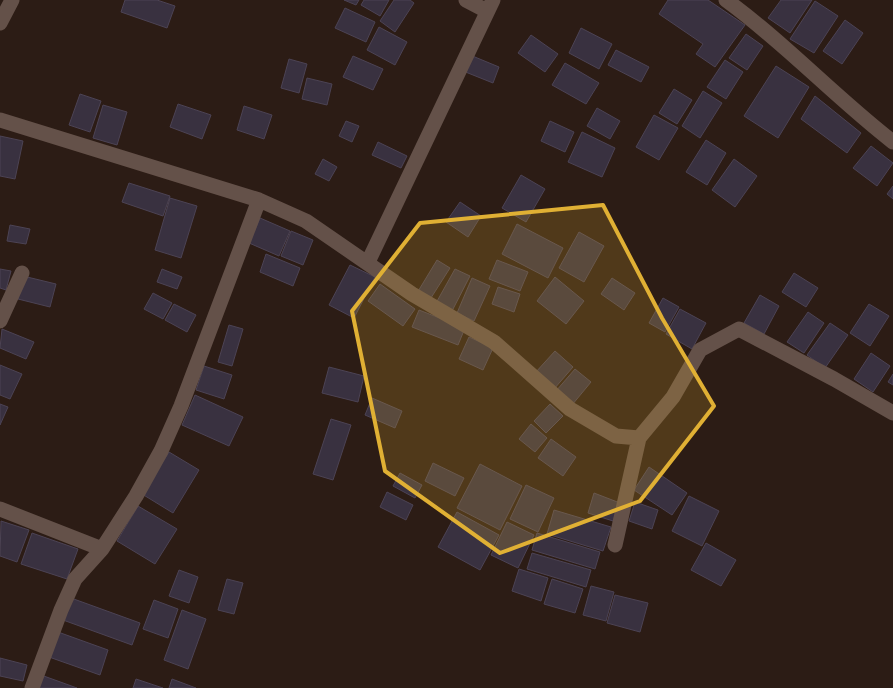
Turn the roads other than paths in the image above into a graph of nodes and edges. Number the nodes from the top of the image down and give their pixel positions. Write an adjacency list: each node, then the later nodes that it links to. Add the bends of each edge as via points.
1 (12, 0): 5 (street)
2 (466, 0): 4 (street)
3 (726, 0): 7 (street)
4 (490, 5): 9 (street)
5 (0, 23)
6 (0, 120): 8 (street)
7 (893, 142)
8 (259, 200): 9 (street, via 306,221); 16 (street, via 161,451)
9 (368, 262): 13 (street, via 412,294 494,342 570,409 616,436)
10 (22, 273): 11 (street)
11 (0, 321)
12 (893, 413): 13 (street, via 740,329 700,350 673,397)
13 (639, 438): 15 (street)
14 (0, 509): 16 (street)
15 (615, 546)
16 (102, 549): 17 (street, via 75,579 60,610)
17 (32, 688)

